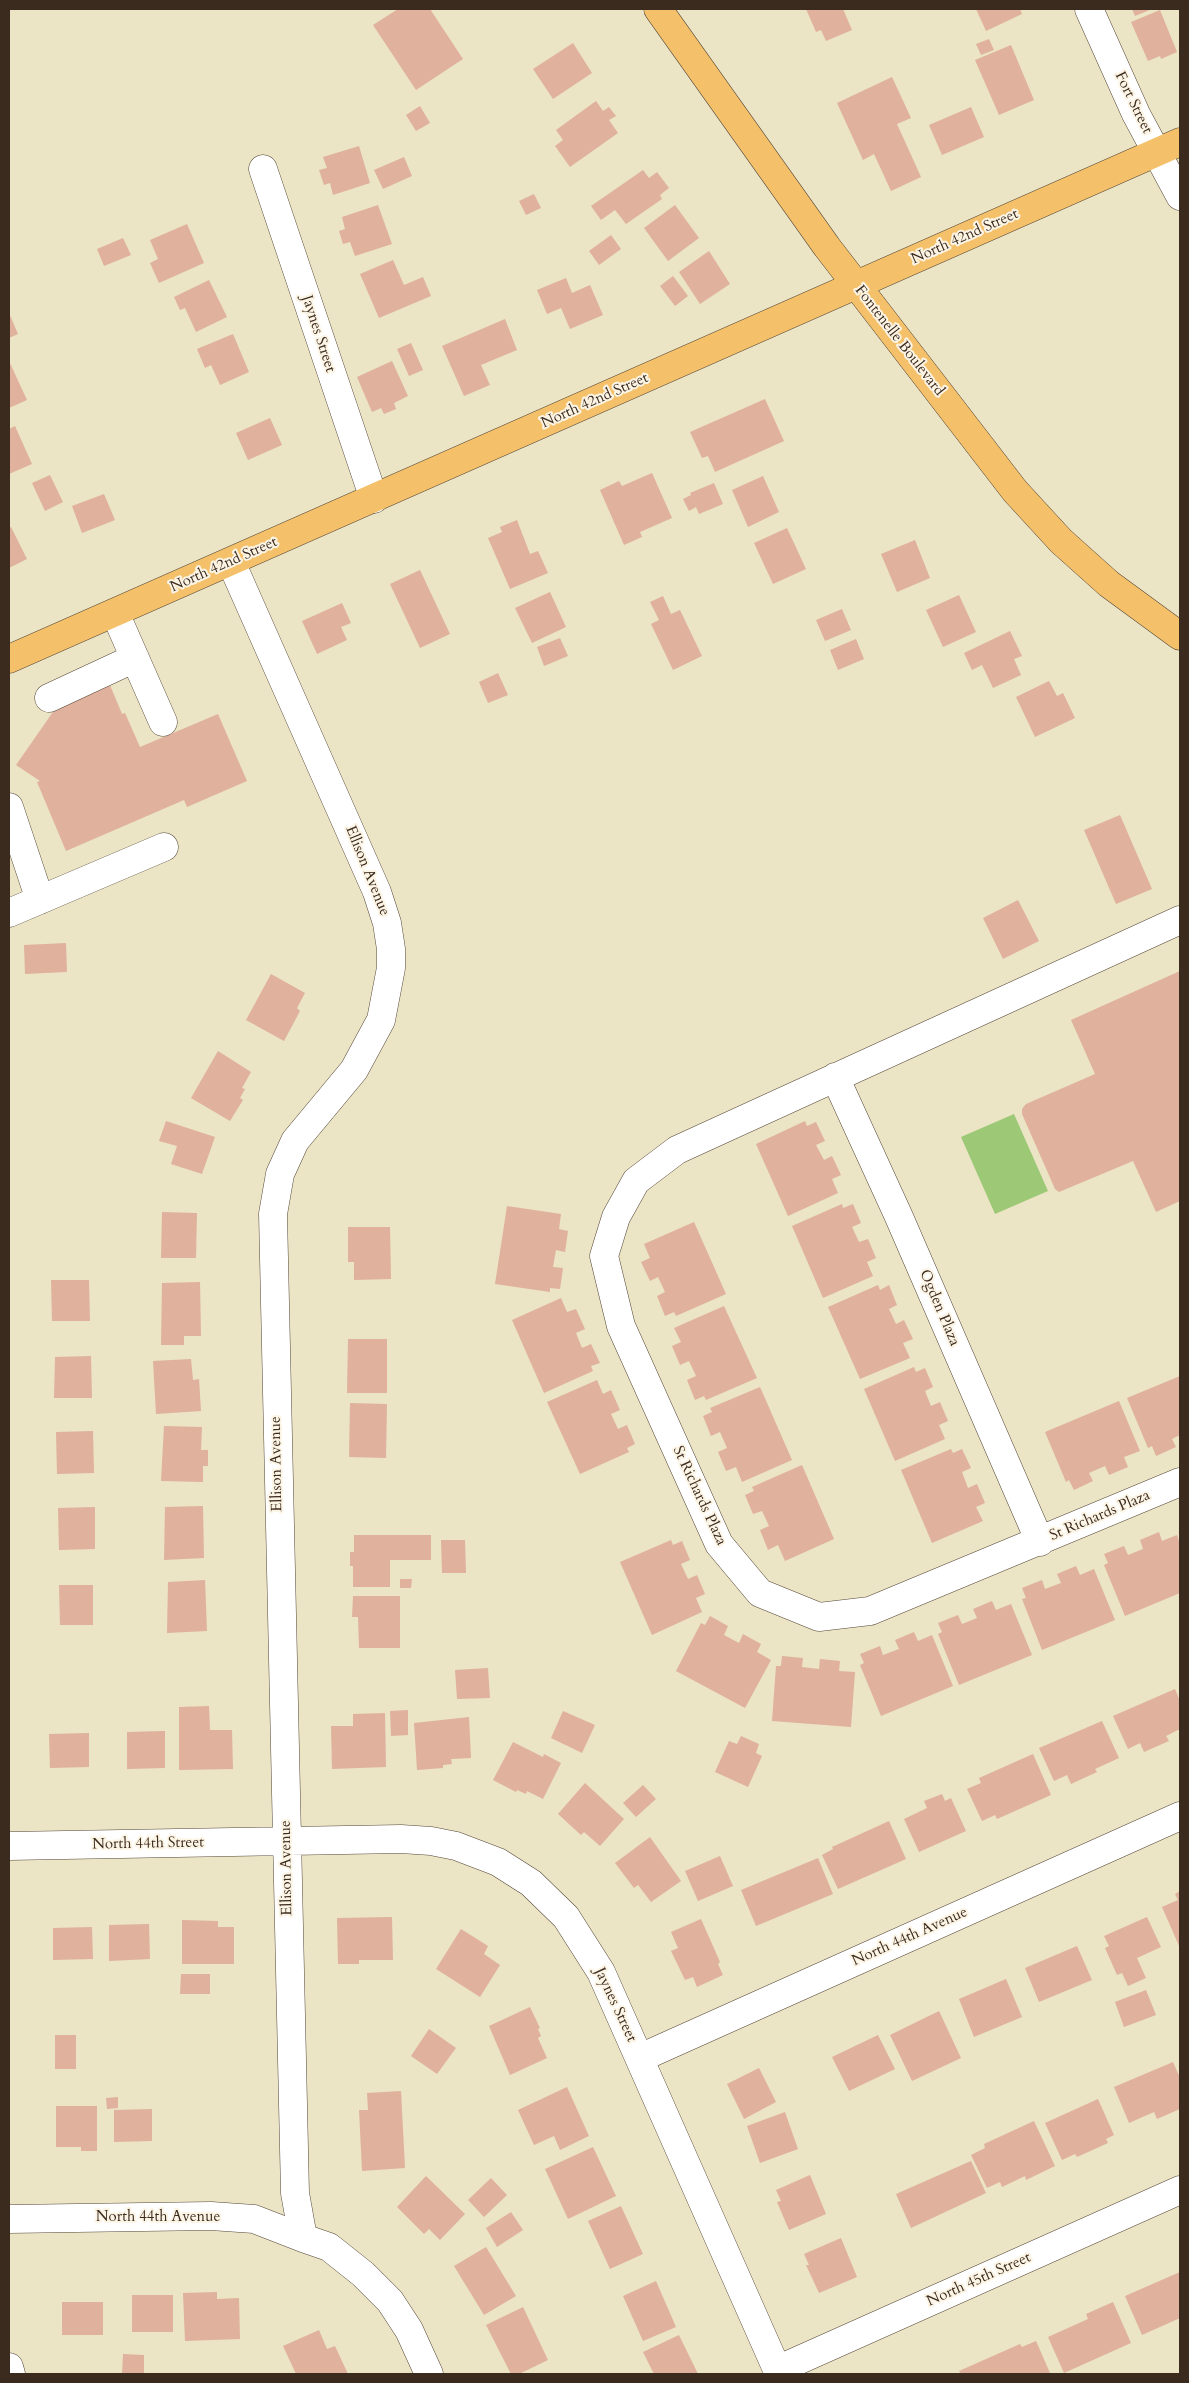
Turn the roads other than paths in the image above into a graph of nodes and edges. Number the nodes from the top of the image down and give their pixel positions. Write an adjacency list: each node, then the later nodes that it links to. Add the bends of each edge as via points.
1 (658, 9): 6 (main road, Fontenelle Boulevard)
2 (1089, 9): 3 (street, Fort Street, via 1136,114)
3 (1169, 147): 5 (street, Fort Street); 6 (main road, North 42nd Street)
4 (263, 169): 7 (street, Jaynes Street)
5 (1180, 196)
6 (856, 285): 7 (main road, North 42nd Street); 10 (main road, Fontenelle Boulevard, via 1015,491 1048,527 1109,584)
7 (374, 499): 8 (main road, North 42nd Street)
8 (232, 562): 9 (main road, North 42nd Street); 24 (street, Ellison Avenue, via 377,892 391,949 391,968 380,1020 354,1070 295,1141 280,1174 273,1214)
9 (115, 613): 11 (street); 12 (main road, North 42nd Street)
10 (1180, 636)
11 (135, 658): 13 (street); 14 (street)
12 (9, 659)
13 (49, 698)
14 (163, 722)
15 (9, 807): 17 (street)
16 (164, 847): 17 (street)
17 (40, 900): 18 (street)
18 (9, 913)
19 (1180, 920): 20 (street, St Richards Plaza)
20 (835, 1077): 22 (street, Ogden Plaza); 22 (street, St Richards Plaza, via 677,1150 636,1181 616,1217 604,1256 621,1326 719,1544 760,1593 820,1617 870,1611)
21 (1180, 1482): 22 (street, St Richards Plaza)
22 (1040, 1542)
23 (1180, 1816): 26 (street, North 44th Avenue)
24 (286, 1841): 25 (street, North 44th Street); 26 (street, Jaynes Street, via 431,1841 456,1846 498,1862 531,1883 566,1917 601,1972); 29 (street, Ellison Avenue, via 295,2193)
25 (9, 1846)
26 (640, 2058): 31 (street, Jaynes Street)
27 (1180, 2190): 31 (street, North 45th Street)
28 (9, 2219): 29 (street, North 44th Avenue, via 211,2216 254,2219)
29 (303, 2238): 33 (street, via 329,2247 390,2301 409,2330)
30 (9, 2367): 32 (street)
31 (778, 2372)
32 (11, 2374)
33 (429, 2374)

